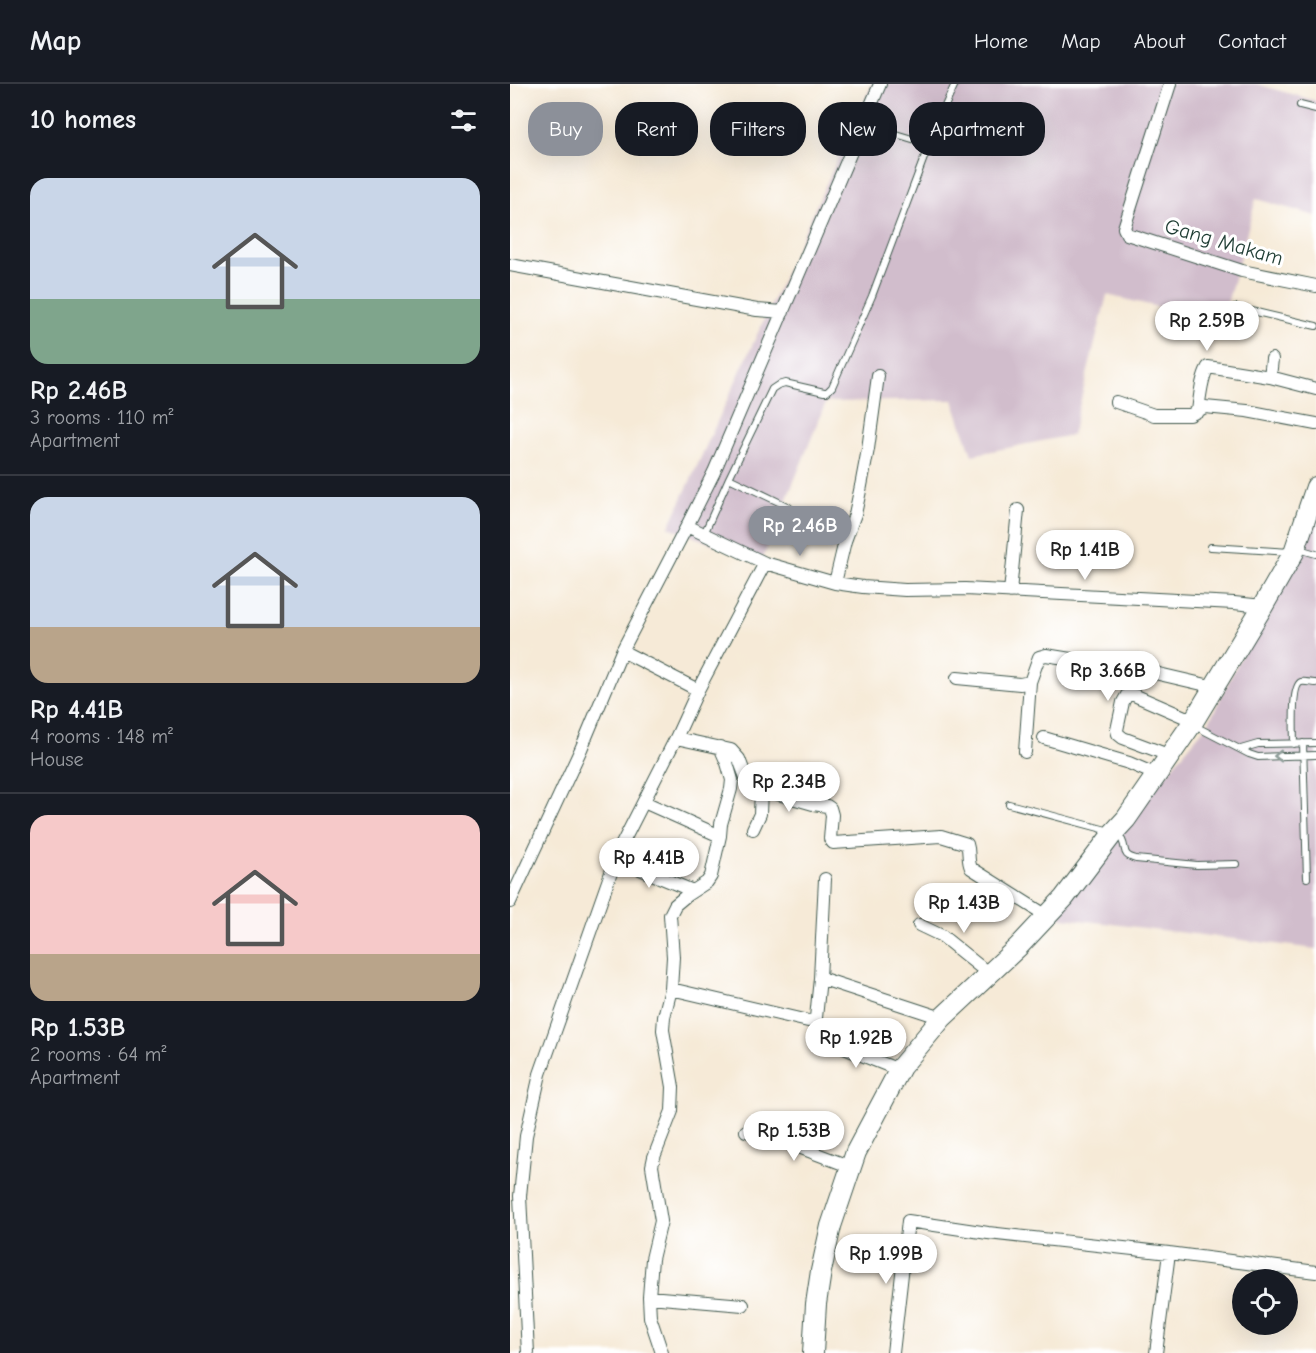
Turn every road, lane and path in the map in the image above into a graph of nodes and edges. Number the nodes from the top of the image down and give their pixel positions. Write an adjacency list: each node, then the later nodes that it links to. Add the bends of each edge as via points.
1 (880, 84): 11 (street)
2 (955, 84): 4 (lane)
3 (1170, 84): 9 (street, Gang Makam, via 1124,228 1127,234 1242,271)
4 (947, 102)
5 (1300, 105): 6 (lane)
6 (1316, 109)
7 (924, 156): 20 (lane, via 872,296 832,387 824,392 784,383 772,389)
8 (510, 265): 11 (street)
9 (1316, 286)
10 (1235, 307): 12 (lane)
11 (783, 312): 24 (street)
12 (1316, 326)
13 (1272, 359): 15 (street)
14 (878, 376): 30 (street, via 861,486)
15 (1270, 377): 16 (street); 18 (street, via 1208,367)
16 (1316, 389)
17 (1116, 402): 18 (street, via 1154,415 1190,416)
18 (1198, 411): 19 (street, via 1205,407 1246,411)
19 (1316, 424)
20 (729, 478): 22 (lane); 25 (lane)
21 (1316, 487): 27 (main road)
22 (789, 507)
23 (1018, 510): 31 (street)
24 (687, 526): 25 (street); 33 (street)
25 (704, 534): 29 (street)
26 (1211, 547): 27 (lane)
27 (1294, 550): 28 (lane); 32 (main road)
28 (1316, 554)
29 (765, 563): 30 (street); 38 (street)
30 (835, 583): 31 (street)
31 (1010, 592): 32 (street)
32 (1263, 606): 37 (main road)
33 (622, 651): 38 (street); 63 (street)
34 (957, 678): 35 (street)
35 (1030, 682): 37 (street, via 1039,657 1046,655 1115,670 1128,665); 47 (street)
36 (1316, 683): 44 (lane, via 1298,685)
37 (1215, 687): 39 (main road)
38 (698, 690): 40 (street)
39 (1193, 723): 46 (lane); 49 (main road); 49 (street, via 1134,695 1127,696 1118,734)
40 (676, 738): 45 (street); 53 (street)
41 (1044, 738): 51 (street)
42 (1303, 743): 43 (lane); 44 (lane); 50 (lane)
43 (1316, 743)
44 (1294, 744): 46 (lane, via 1258,744)
45 (725, 748): 52 (street, via 739,759 747,780); 57 (street, via 732,780)
46 (1241, 749): 50 (lane, one-way to 46, via 1258,757)
47 (1026, 752)
48 (1316, 755): 50 (lane)
49 (1171, 756): 51 (main road)
50 (1303, 756): 60 (lane)
51 (1157, 775): 56 (main road)
52 (761, 789): 55 (street); 64 (street, via 830,808 830,838 834,843 941,836 967,844 971,868)
53 (644, 802): 57 (street); 58 (street)
54 (1009, 804): 56 (lane)
55 (753, 829)
56 (1114, 832): 59 (lane, via 1128,857 1197,865); 64 (main road)
57 (720, 836): 62 (street, via 711,876)
58 (616, 860): 62 (street); 74 (street, via 540,1074)
59 (1236, 864)
60 (1307, 878)
61 (825, 879): 67 (street)
62 (693, 891): 68 (street, via 675,905 670,915)
63 (510, 902)
64 (1047, 916): 66 (main road)
65 (919, 925): 66 (street, via 942,936)
66 (989, 974): 69 (main road)
67 (820, 978): 68 (street, via 816,1018 812,1021); 69 (street)
68 (674, 990): 77 (street, via 663,1030 673,1087 672,1111 652,1166 661,1221)
69 (942, 1018): 71 (main road)
70 (824, 1040): 71 (street)
71 (899, 1070): 73 (main road)
72 (746, 1131): 73 (street)
73 (851, 1167): 81 (main road, via 821,1271)
74 (515, 1196): 79 (street)
75 (1169, 1253): 76 (street); 82 (street, via 908,1221); 83 (street)
76 (1316, 1272)
77 (649, 1297): 78 (street); 80 (street, via 650,1317)
78 (743, 1305)
79 (528, 1353)
80 (662, 1353)
81 (813, 1353)
82 (893, 1353)
83 (1156, 1353)

